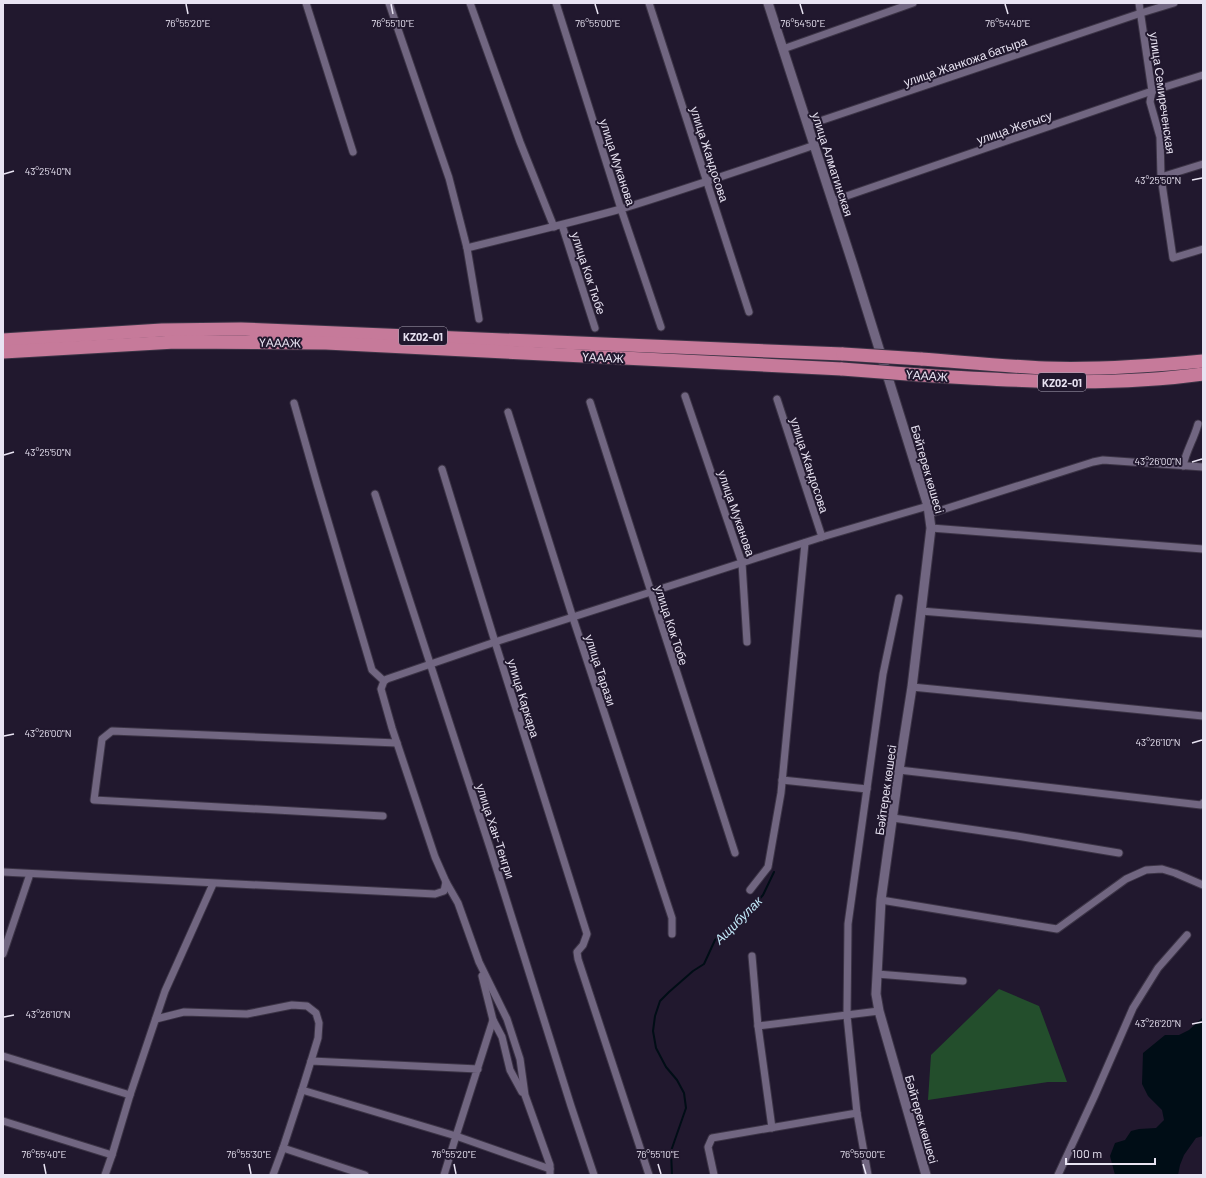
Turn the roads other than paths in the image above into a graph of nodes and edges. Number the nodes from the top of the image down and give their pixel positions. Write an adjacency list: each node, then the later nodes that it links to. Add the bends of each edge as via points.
1 (306, 3): 16 (street)
2 (389, 3): 24 (street, via 449,178)
3 (470, 3): 23 (street)
4 (556, 3): 21 (street, улица Муканова)
5 (649, 3): 19 (street, улица Жандосова)
6 (768, 3): 11 (street, улица Алматинская)
7 (913, 3): 11 (street)
8 (1139, 3): 10 (street, улица Семиреченская)
9 (1174, 3): 10 (street, улица Жанкожа батыра)
10 (1141, 13): 13 (street, улица Семиреченская); 14 (street, улица Жанкожа батыра)
11 (783, 49): 14 (street, улица Алматинская)
12 (1203, 75): 13 (street, улица Жетысу)
13 (1152, 91): 18 (street, улица Семиреченская, via 1150,102 1160,137); 20 (street, улица Жетысу)
14 (808, 125): 15 (street, улица Алматинская)
15 (815, 145): 19 (street); 20 (street, улица Алматинская)
16 (353, 152)
17 (1203, 164): 18 (street)
18 (1162, 177): 25 (street, улица Семиреченская, via 1174,258)
19 (708, 182): 21 (street); 26 (street, улица Жандосова)
20 (832, 201): 38 (street, улица Алматинская)
21 (621, 208): 22 (street); 28 (street, улица Муканова)
22 (562, 225): 23 (street); 29 (street, улица Кок Тюбе)
23 (554, 227): 24 (street)
24 (468, 248): 27 (street)
25 (1203, 249)
26 (749, 312)
27 (479, 319)
28 (661, 327)
29 (595, 328)
30 (3, 340): 32 (highway, ҮАААЖ / KZ02-01, bridge, via 162,330 241,329 843,354 1046,368 1142,366)
31 (3, 352): 33 (highway, ҮАААЖ / KZ02-01, bridge, via 174,342 326,343 842,369 1024,381 1094,382)
32 (1203, 361)
33 (1203, 374)
34 (685, 396): 50 (street, улица Муканова)
35 (777, 399): 47 (street, улица Жандосова)
36 (294, 402): 59 (street, via 372,670)
37 (590, 402): 51 (street, улица Кок Тобе)
38 (898, 408): 45 (street, Бәйтерек көшесі)
39 (508, 412): 54 (street, улица Тарази)
40 (1198, 424): 41 (street)
41 (1183, 466): 42 (street); 45 (street, via 1103,460)
42 (1203, 468)
43 (442, 469): 56 (street, улица Каркара)
44 (376, 494): 58 (street, улица Хан-Тенгри)
45 (929, 510): 46 (street, Бәйтерек көшесі); 47 (street)
46 (931, 528): 49 (street); 53 (street, Бәйтерек көшесі)
47 (822, 537): 48 (street)
48 (805, 543): 50 (street); 64 (street)
49 (1203, 549)
50 (742, 563): 51 (street); 57 (street, улица Муканова)
51 (650, 593): 54 (street); 69 (street, улица Кок Тобе)
52 (899, 598): 65 (street, via 884,674)
53 (921, 612): 55 (street); 60 (street, Бәйтерек көшесі)
54 (573, 618): 56 (street); 78 (street, улица Тарази, via 672,918)
55 (1203, 634)
56 (495, 642): 58 (street); 108 (street, улица Каркара, via 587,934 577,952 578,959)
57 (747, 642)
58 (430, 663): 59 (street); 107 (street, улица Хан-Тенгри)
59 (384, 681): 62 (street, via 381,689)
60 (912, 687): 61 (street); 63 (street, Бәйтерек көшесі)
61 (1203, 716)
62 (397, 743): 67 (street, via 112,731 102,739 94,800); 73 (street, via 435,857)
63 (899, 770): 66 (street, via 1201,805); 68 (street, Бәйтерек көшесі)
64 (782, 780): 65 (street); 76 (street, via 768,867)
65 (867, 789): 86 (street, via 848,924)
66 (1203, 803)
67 (383, 816)
68 (893, 818): 70 (street); 77 (street, Бәйтерек көшесі)
69 (735, 853)
70 (1119, 853)
71 (3, 872): 72 (street)
72 (30, 874): 74 (street); 80 (street)
73 (446, 882): 74 (street, via 444,891 434,894); 82 (street, via 458,903)
74 (213, 884): 87 (street, via 165,992)
75 (1203, 885): 77 (street, via 1162,869 1146,870 1126,879 1057,929)
76 (750, 890)
77 (881, 900): 83 (street, Бәйтерек көшесі)
78 (672, 934)
79 (1187, 935): 112 (street, via 1158,968 1133,1008)
80 (3, 954)
81 (752, 956): 89 (street)
82 (479, 962): 88 (street); 95 (street, via 507,1019 520,1059)
83 (877, 974): 84 (street); 85 (street, Бәйтерек көшесі, via 876,994)
84 (963, 981)
85 (879, 1012): 86 (street); 111 (street, Бәйтерек көшесі)
86 (847, 1016): 89 (street); 96 (street)
87 (156, 1019): 91 (street, via 184,1012 247,1014 292,1005 307,1006 316,1013 320,1023); 94 (street)
88 (493, 1020): 92 (street); 95 (street, via 502,1036 510,1070)
89 (758, 1026): 98 (street)
90 (3, 1056): 94 (street)
91 (311, 1061): 92 (street); 93 (street)
92 (478, 1069): 99 (street)
93 (302, 1090): 99 (street); 100 (street)
94 (130, 1095): 101 (street)
95 (524, 1095): 102 (street, via 550,1165)
96 (858, 1113): 98 (street); 110 (street)
97 (3, 1121): 101 (street)
98 (772, 1128): 109 (street, via 712,1138 708,1147)
99 (456, 1136): 102 (street); 106 (street)
100 (283, 1148): 104 (street); 105 (street)
101 (112, 1155): 103 (street)
102 (550, 1172)
103 (105, 1175)
104 (273, 1175)
105 (365, 1175)
106 (444, 1175)
107 (594, 1175)
108 (649, 1175)
109 (714, 1175)
110 (868, 1175)
111 (926, 1175)
112 (1058, 1175)

